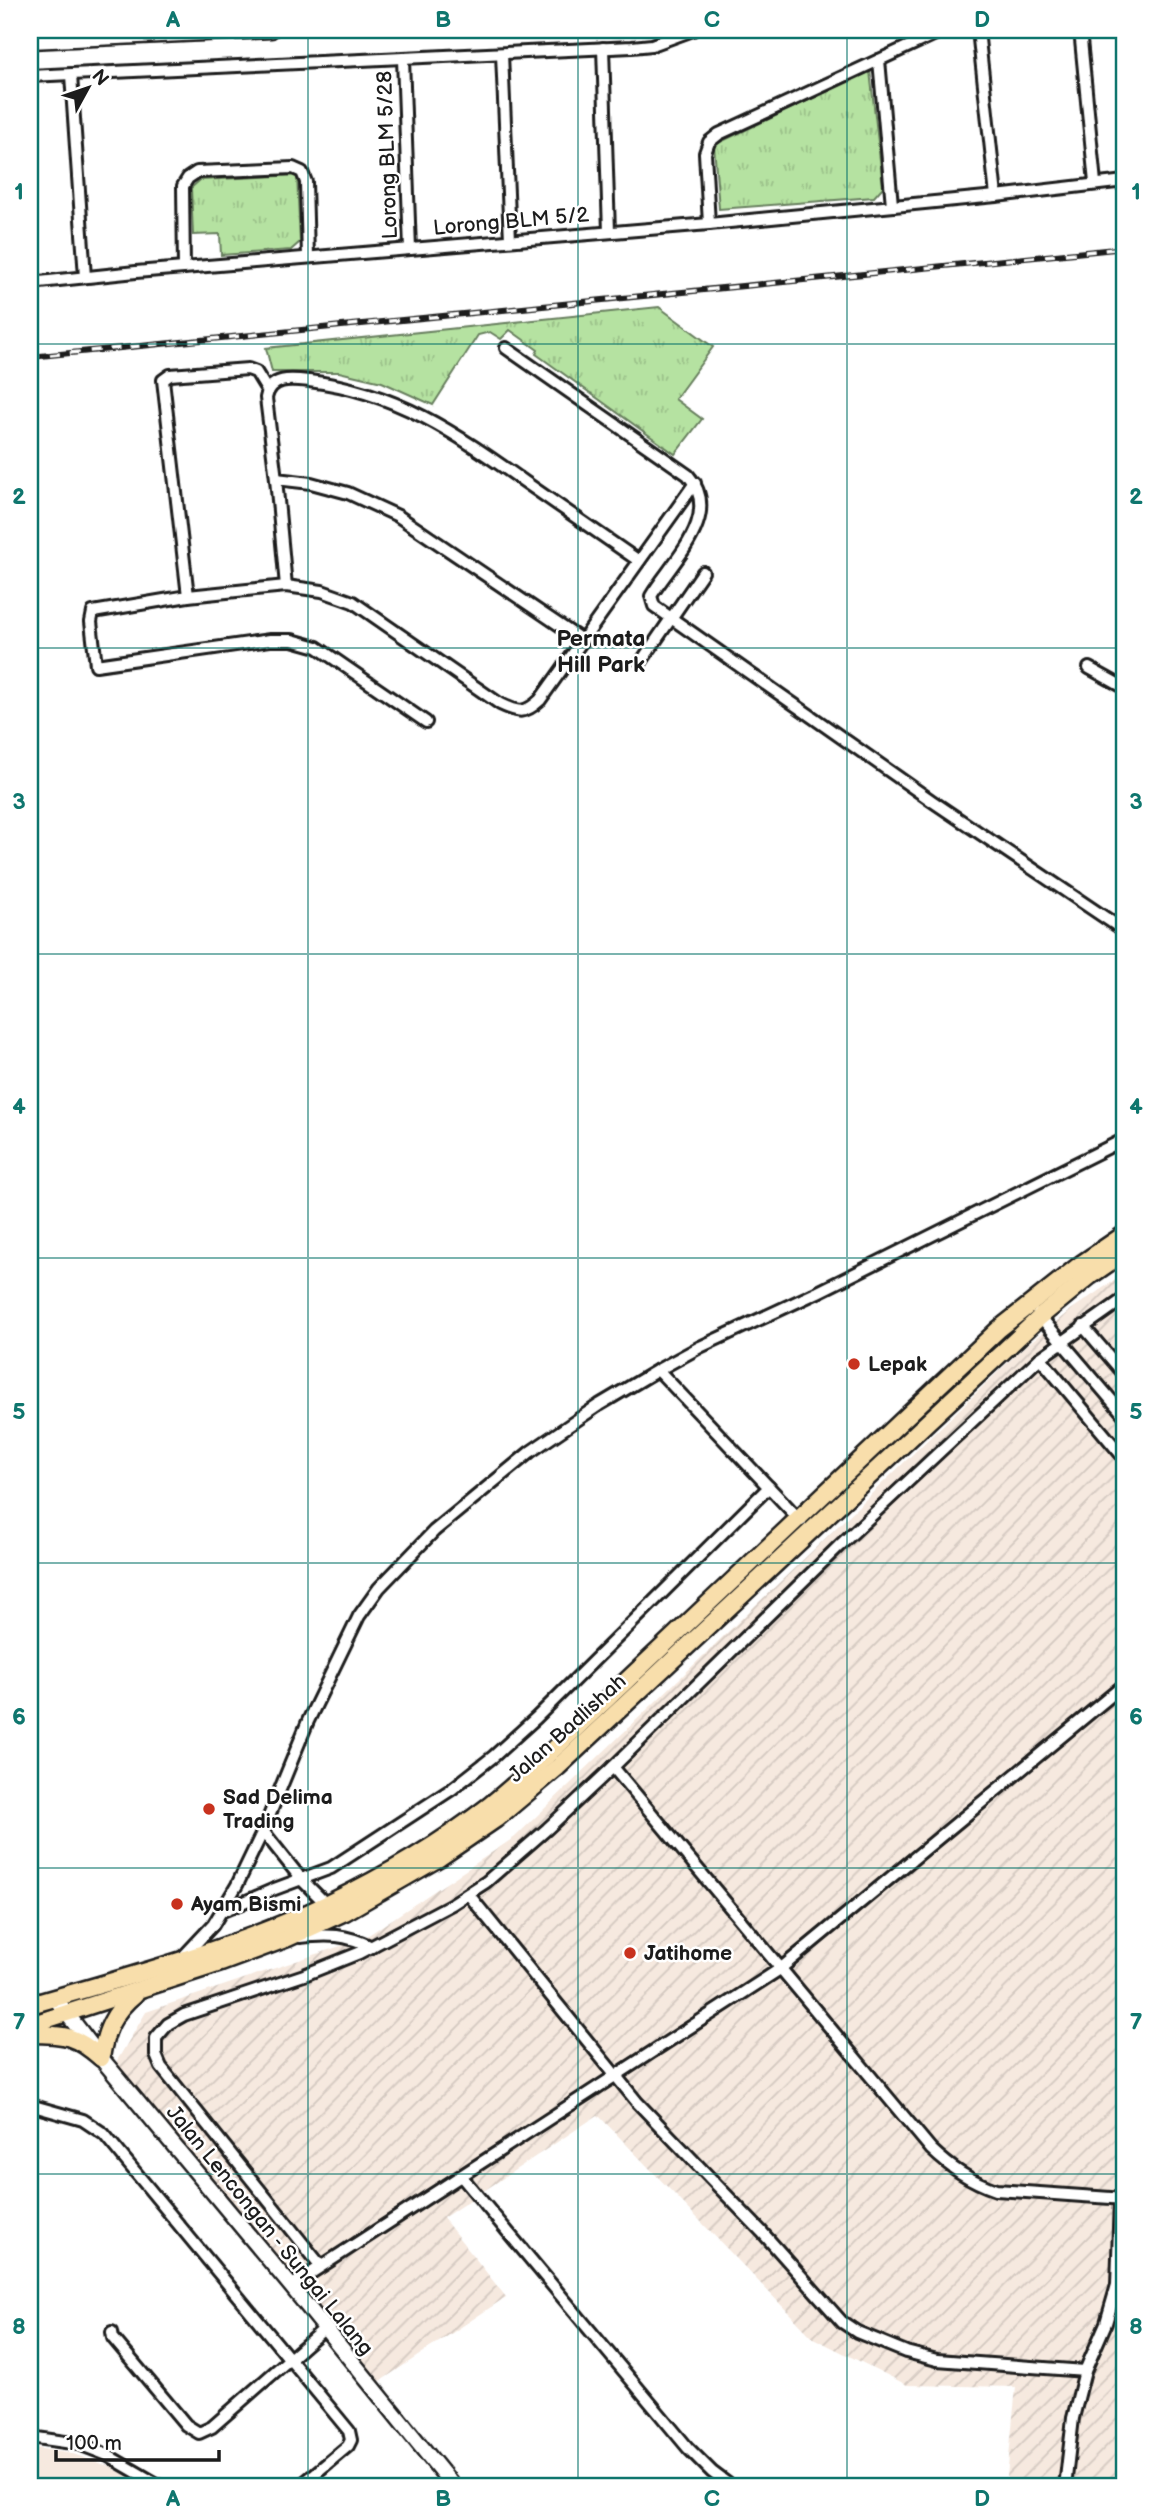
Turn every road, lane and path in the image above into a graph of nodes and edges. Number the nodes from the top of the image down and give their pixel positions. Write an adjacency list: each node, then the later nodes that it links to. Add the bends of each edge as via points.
1 (253, 30): 2 (street); 8 (street)
2 (266, 30): 3 (street)
3 (271, 30)
4 (693, 30): 9 (street, via 652,45)
5 (944, 30): 12 (street)
6 (978, 30): 17 (street)
7 (1080, 30): 16 (street)
8 (30, 41)
9 (603, 48): 10 (street); 20 (street)
10 (502, 54): 11 (street); 21 (street)
11 (403, 59): 13 (street); 22 (street, Lorong BLM 5/28)
12 (879, 60): 18 (street); 19 (street, via 709,142 705,153)
13 (71, 75): 14 (street); 25 (street)
14 (30, 76)
15 (1125, 181): 16 (street, Lorong BLM 5/2)
16 (1095, 183): 17 (street, Lorong BLM 5/2)
17 (996, 196): 18 (street, Lorong BLM 5/2)
18 (892, 205): 19 (street, Lorong BLM 5/2)
19 (709, 223): 20 (street, Lorong BLM 5/2)
20 (609, 232): 21 (street, Lorong BLM 5/2)
21 (510, 240): 22 (street, Lorong BLM 5/2)
22 (410, 249): 23 (street, Lorong BLM 5/2)
23 (308, 257): 24 (street, Lorong BLM 5/2); 24 (street, via 302,172 293,168 197,172 183,186)
24 (184, 268): 25 (street, Lorong BLM 5/2)
25 (85, 277): 26 (street, Lorong BLM 5/2)
26 (30, 283)
27 (506, 348): 30 (street)
28 (267, 390): 29 (street); 31 (street, via 283,380 310,381 403,406 475,447); 34 (street, via 256,372 248,369 163,380)
29 (276, 479): 33 (street); 36 (street, via 348,494 398,516)
30 (695, 483): 31 (street); 35 (street, via 701,506 697,526 651,596 654,606)
31 (639, 561): 36 (street)
32 (703, 572): 35 (street)
33 (286, 586): 34 (street); 36 (street, via 353,602 510,709 531,708)
34 (188, 596): 40 (street, via 93,612 96,665 292,640 317,647)
35 (671, 619): 37 (street); 41 (street)
36 (583, 641)
37 (641, 662)
38 (1090, 668): 39 (street)
39 (1125, 688)
40 (426, 722)
41 (1125, 931)
42 (1125, 1139): 51 (street)
43 (1125, 1234): 46 (main road, Jalan Badlishah)
44 (1125, 1252): 47 (main road, Jalan Badlishah)
45 (1125, 1298): 48 (street)
46 (1029, 1303): 47 (street); 56 (main road, Jalan Badlishah)
47 (1040, 1317): 49 (street); 57 (main road, Jalan Badlishah)
48 (1083, 1326): 49 (street); 52 (street)
49 (1061, 1342): 50 (street); 53 (street)
50 (1040, 1358): 54 (street); 59 (street)
51 (659, 1370): 55 (street); 60 (street, via 599,1405 502,1473 433,1531 379,1588 340,1651)
52 (1125, 1375)
53 (1125, 1416)
54 (1125, 1459)
55 (769, 1487): 56 (street); 61 (street, via 494,1756 395,1828 331,1868)
56 (799, 1519): 57 (street); 63 (main road, Jalan Badlishah, via 489,1805 431,1845)
57 (811, 1532): 65 (main road, Jalan Badlishah, via 496,1819 382,1893)
58 (1125, 1684): 68 (street)
59 (613, 1767): 62 (street); 68 (street)
60 (263, 1831): 61 (street); 64 (street)
61 (302, 1880): 63 (street); 64 (street)
62 (469, 1895): 66 (street); 76 (street)
63 (327, 1904): 67 (main road, Jalan Badlishah)
64 (223, 1911): 67 (street)
65 (289, 1938): 66 (street, via 327,1934); 69 (main road, Jalan Badlishah)
66 (372, 1947): 80 (street, via 184,2015 156,2038 161,2067)
67 (180, 1960): 70 (main road, Jalan Badlishah)
68 (780, 1969): 76 (street); 79 (street, via 931,2149 961,2175 996,2190)
69 (141, 1990): 72 (main road, Jalan Badlishah); 75 (main road, via 112,2017)
70 (55, 1998): 71 (main road, Jalan Badlishah); 72 (street, Jalan Lencongan - Sungai Lalang)
71 (30, 2005)
72 (67, 2014): 73 (main road, Jalan Badlishah); 75 (street, Jalan Lencongan - Sungai Lalang)
73 (30, 2025)
74 (30, 2034): 75 (main road, via 72,2037)
75 (101, 2057): 81 (street, Jalan Lencongan - Sungai Lalang)
76 (617, 2076): 78 (street); 85 (street, via 828,2309 857,2332 937,2360)
77 (30, 2105): 84 (street, via 83,2120 104,2134)
78 (462, 2176): 80 (street); 90 (street, via 688,2448)
79 (1123, 2199): 85 (street, via 1116,2285)
80 (320, 2265): 81 (street)
81 (291, 2286): 82 (street, Jalan Lencongan - Sungai Lalang)
82 (325, 2328): 84 (street); 89 (street, Jalan Lencongan - Sungai Lalang)
83 (112, 2332): 84 (street, via 186,2425 199,2433 212,2427)
84 (289, 2358): 88 (street, via 349,2431 351,2440)
85 (1085, 2371): 91 (street, via 1073,2418)
86 (30, 2437): 87 (street, via 79,2444)
87 (162, 2487)
88 (299, 2487)
89 (454, 2487)
90 (733, 2487)
91 (1065, 2487)

